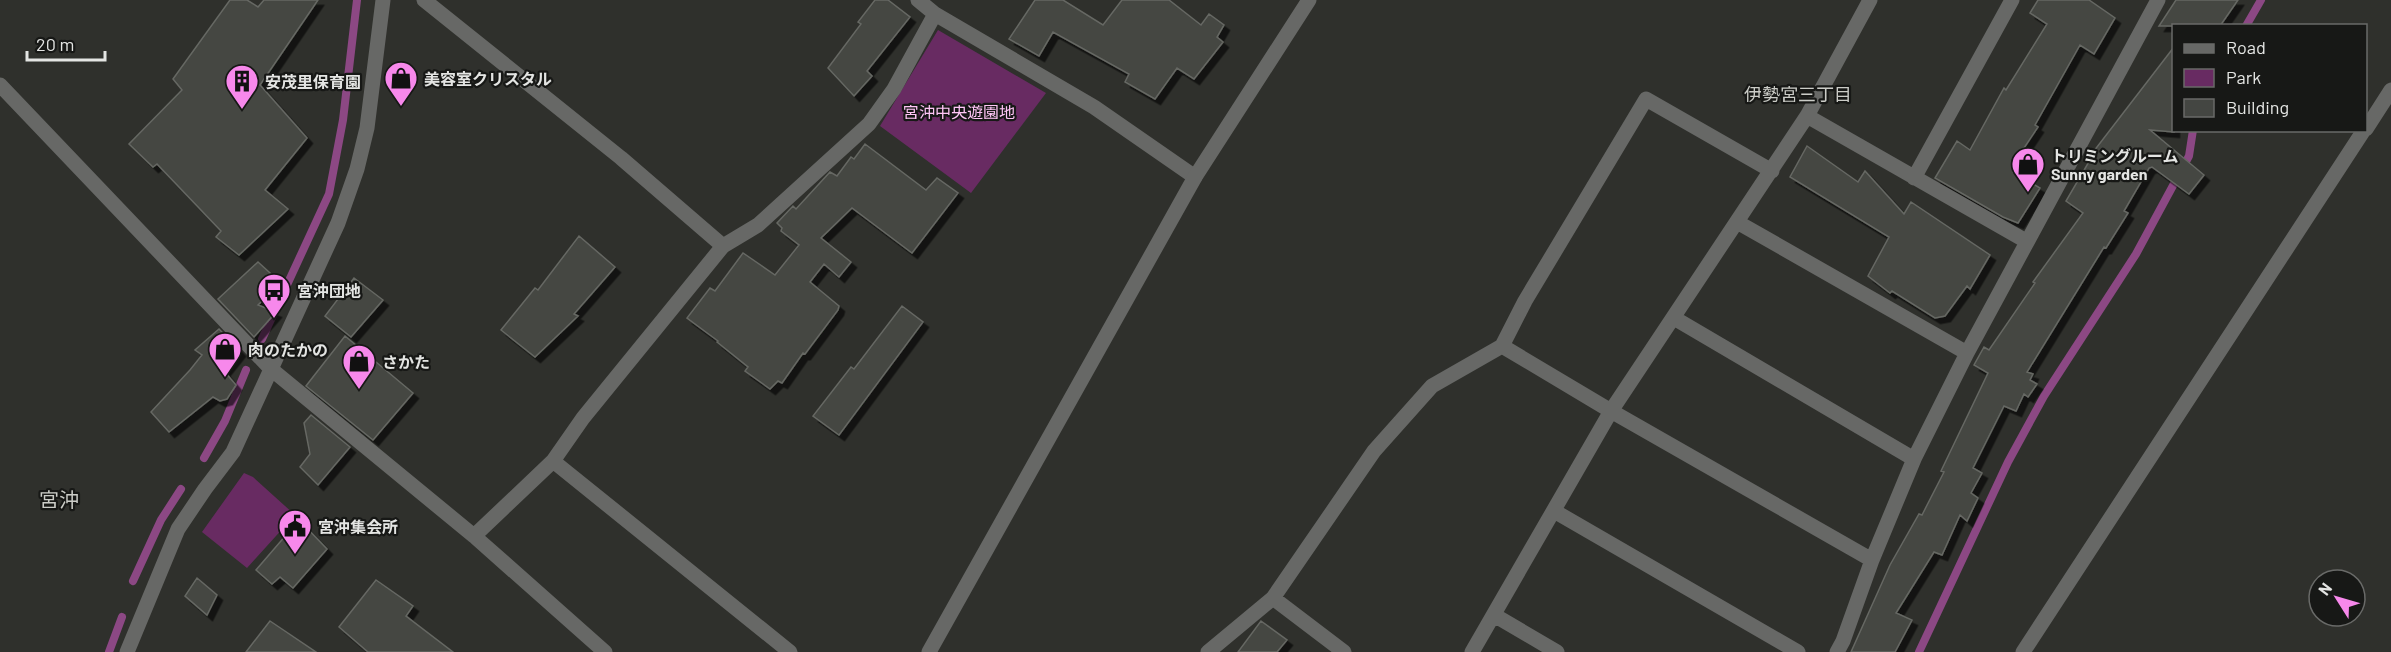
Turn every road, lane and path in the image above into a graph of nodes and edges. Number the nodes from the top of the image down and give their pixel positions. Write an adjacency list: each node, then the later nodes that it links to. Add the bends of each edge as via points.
1 (383, 0): 23 (street, via 367,128 357,169 338,223)
2 (424, 0): 19 (street, via 621,158)
3 (918, 0): 8 (street)
4 (1309, 0): 15 (street)
5 (1870, 0): 11 (street)
6 (2012, 0): 16 (street)
7 (2158, 0): 18 (street)
8 (935, 14): 15 (street, via 1094,107); 19 (street, via 869,124 758,225)
9 (0, 85): 23 (street)
10 (2391, 90): 12 (street)
11 (1807, 117): 14 (street); 16 (street)
12 (2367, 127)
13 (2364, 132): 42 (street)
14 (1772, 171): 17 (street); 21 (street, via 1646,99 1524,301)
15 (1195, 177): 35 (street)
16 (1914, 178): 18 (street)
17 (1737, 222): 20 (street); 22 (street)
18 (2026, 242): 22 (street)
19 (723, 246): 26 (street, via 583,418)
20 (1674, 318): 24 (street); 25 (street)
21 (1502, 346): 24 (street); 30 (street, via 1432,386 1374,451)
22 (1967, 353): 25 (street)
23 (271, 369): 28 (street); 32 (street, via 233,452 178,530)
24 (1611, 411): 27 (street); 29 (street)
25 (1914, 459): 29 (street)
26 (553, 461): 28 (street); 34 (street)
27 (1554, 511): 31 (street); 40 (street)
28 (474, 536): 33 (street)
29 (1872, 560): 41 (street)
30 (1273, 598): 36 (street); 37 (street)
31 (1494, 615): 38 (street); 39 (street)
32 (127, 652)
33 (605, 652)
34 (790, 652)
35 (929, 652)
36 (1208, 652)
37 (1344, 652)
38 (1472, 652)
39 (1557, 652)
40 (1798, 652)
41 (1837, 652)
42 (2023, 652)

